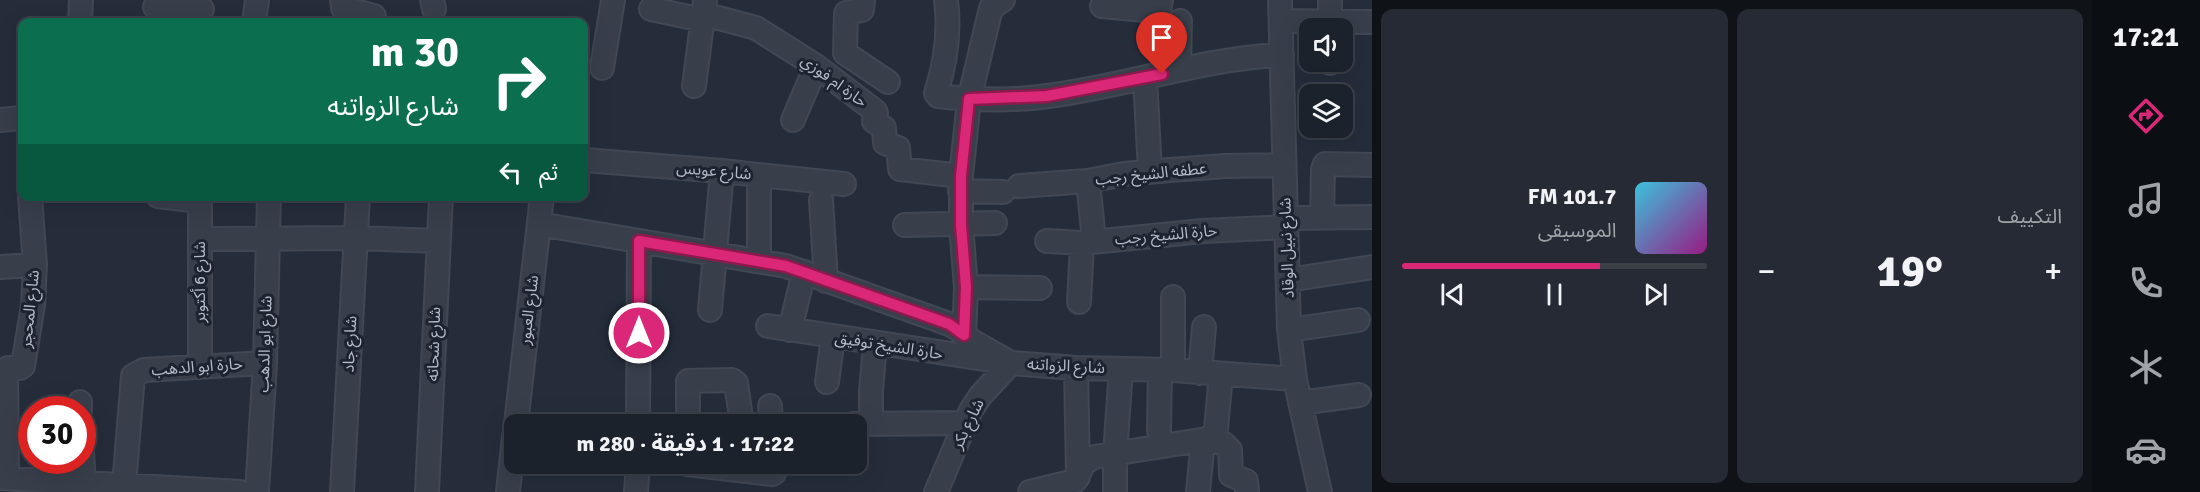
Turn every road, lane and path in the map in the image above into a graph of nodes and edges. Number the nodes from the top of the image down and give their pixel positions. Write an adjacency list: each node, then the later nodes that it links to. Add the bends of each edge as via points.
1 (81, 0): 16 (street)
2 (257, 0): 17 (street)
3 (342, 0): 18 (street, via 343,8)
4 (613, 0): 23 (street)
5 (863, 0): 26 (street, via 862,10 846,13 844,53)
6 (946, 0): 28 (street, via 949,22 945,66 937,95)
7 (1003, 0): 28 (street, via 991,8)
8 (1161, 0): 9 (street, via 1156,11)
9 (1102, 6)
10 (651, 9): 14 (street, حارة ام فوزي)
11 (154, 10): 12 (street)
12 (202, 10)
13 (1281, 10): 15 (street); 21 (street, شارع نبيل الوقاد)
14 (704, 12): 22 (street, حارة ام فوزي, via 756,28); 27 (street)
15 (1330, 17): 20 (street)
16 (80, 18)
17 (255, 18)
18 (374, 18)
19 (1180, 21): 24 (street)
20 (1372, 22)
21 (1282, 55): 24 (street, via 1236,58); 33 (street, شارع نبيل الوقاد)
22 (816, 66): 31 (street); 40 (street, حارة ام فوزي, via 876,113 874,121 884,128 885,143 898,148 900,169)
23 (602, 68)
24 (1179, 69): 25 (street)
25 (1145, 78): 28 (street, via 1047,96); 36 (street)
26 (888, 82)
27 (694, 86)
28 (969, 99): 40 (street)
29 (18, 118): 30 (street)
30 (0, 120)
31 (792, 120)
32 (588, 160): 35 (street, شارع عويس)
33 (1284, 165): 36 (street, عطفه الشيخ رجب); 50 (street, شارع نبيل الوقاد)
34 (1372, 165): 49 (street, via 1325,164)
35 (722, 171): 37 (street, شارع عويس); 62 (street)
36 (1150, 172): 38 (street, عطفه الشيخ رجب)
37 (759, 175): 39 (street, شارع عويس); 63 (street)
38 (1088, 181): 40 (street, عطفه الشيخ رجب, via 1011,189); 61 (street)
39 (844, 184)
40 (961, 184): 54 (street)
41 (821, 200): 69 (street)
42 (30, 201): 64 (street, شارع المحجر)
43 (200, 201): 56 (street, شارع 6 أكتوبر)
44 (269, 201): 57 (street, شارع ابو الدهب)
45 (358, 201): 55 (street, شارع جاد)
46 (441, 201): 58 (street, شارع شحاته)
47 (541, 201): 52 (street, شارع العبور)
48 (1372, 216): 49 (street, حارة الشيخ رجب)
49 (1322, 217): 50 (street, حارة الشيخ رجب)
50 (1286, 222): 61 (street, حارة الشيخ رجب); 68 (street, شارع نبيل الوقاد)
51 (995, 223): 54 (street)
52 (539, 224): 59 (street, شارع الزواتنه); 95 (street, شارع العبور)
53 (905, 225): 54 (street)
54 (961, 225): 71 (street)
55 (356, 238): 57 (street); 58 (street); 115 (street, شارع جاد)
56 (200, 239): 57 (street); 85 (street, شارع 6 أكتوبر)
57 (268, 239): 83 (street, شارع ابو الدهب)
58 (438, 241): 116 (street, شارع شحاته)
59 (639, 241): 62 (street, شارع الزواتنه); 96 (street)
60 (1047, 241): 61 (street, حارة الشيخ رجب)
61 (1088, 242): 73 (street)
62 (716, 252): 63 (street, شارع الزواتنه); 74 (street)
63 (759, 260): 67 (street, شارع الزواتنه)
64 (35, 265): 65 (street); 94 (street, شارع المحجر, via 23,366 7,368)
65 (0, 267)
66 (1372, 267): 68 (street)
67 (804, 272): 69 (street, شارع الزواتنه); 78 (street)
68 (1288, 280): 79 (street, شارع نبيل الوقاد)
69 (826, 281): 80 (street, شارع الزواتنه, via 949,324)
70 (1040, 288): 71 (street)
71 (960, 289): 80 (street)
72 (1173, 297): 88 (street)
73 (1079, 302)
74 (710, 310)
75 (1358, 320): 79 (street)
76 (768, 326): 78 (street, حارة الشيخ توفيق)
77 (1204, 327): 89 (street)
78 (790, 330): 81 (street, حارة الشيخ توفيق)
79 (1289, 330): 90 (street, شارع نبيل الوقاد)
80 (964, 335): 84 (street, شارع الزواتنه)
81 (833, 337): 82 (street, حارة الشيخ توفيق); 91 (street)
82 (875, 344): 84 (street, حارة الشيخ توفيق); 99 (street)
83 (265, 363): 85 (street, حارة ابو الدهب); 114 (street, شارع ابو الدهب)
84 (1011, 363): 86 (street, شارع الزواتنه); 100 (street, شارع بكر, via 981,395)
85 (200, 367): 112 (street, حارة ابو الدهب, via 144,370 134,376)
86 (1076, 368): 87 (street, شارع الزواتنه); 108 (street)
87 (1121, 369): 88 (street, شارع الزواتنه); 104 (street)
88 (1166, 370): 89 (street, شارع الزواتنه); 102 (street)
89 (1210, 373): 90 (street, شارع الزواتنه); 103 (street, via 1216,429)
90 (1295, 379): 93 (street, شارع نبيل الوقاد)
91 (827, 382)
92 (1359, 395): 93 (street)
93 (1300, 403): 124 (street, شارع نبيل الوقاد)
94 (2, 406): 109 (street, شارع المحجر)
95 (517, 414)
96 (638, 414)
97 (688, 414): 98 (street, via 687,381 732,380 736,383)
98 (741, 414)
99 (865, 414)
100 (966, 423): 101 (street); 119 (street, شارع بكر)
101 (867, 424)
102 (1159, 431)
103 (1205, 440): 104 (street); 122 (street); 123 (street, via 1227,446 1231,475 1246,481)
104 (1115, 454): 108 (street, via 1089,459); 121 (street)
105 (83, 474): 110 (street)
106 (510, 474): 117 (street)
107 (637, 474): 118 (street)
108 (1078, 477): 120 (street, via 1069,483)
109 (3, 478): 111 (street)
110 (84, 484): 111 (street); 112 (street)
111 (44, 486)
112 (124, 486): 113 (street)
113 (240, 492)
114 (257, 492)
115 (342, 492)
116 (427, 492)
117 (508, 492)
118 (636, 492)
119 (936, 492)
120 (1030, 492)
121 (1115, 492)
122 (1198, 492)
123 (1247, 492)
124 (1320, 492)

